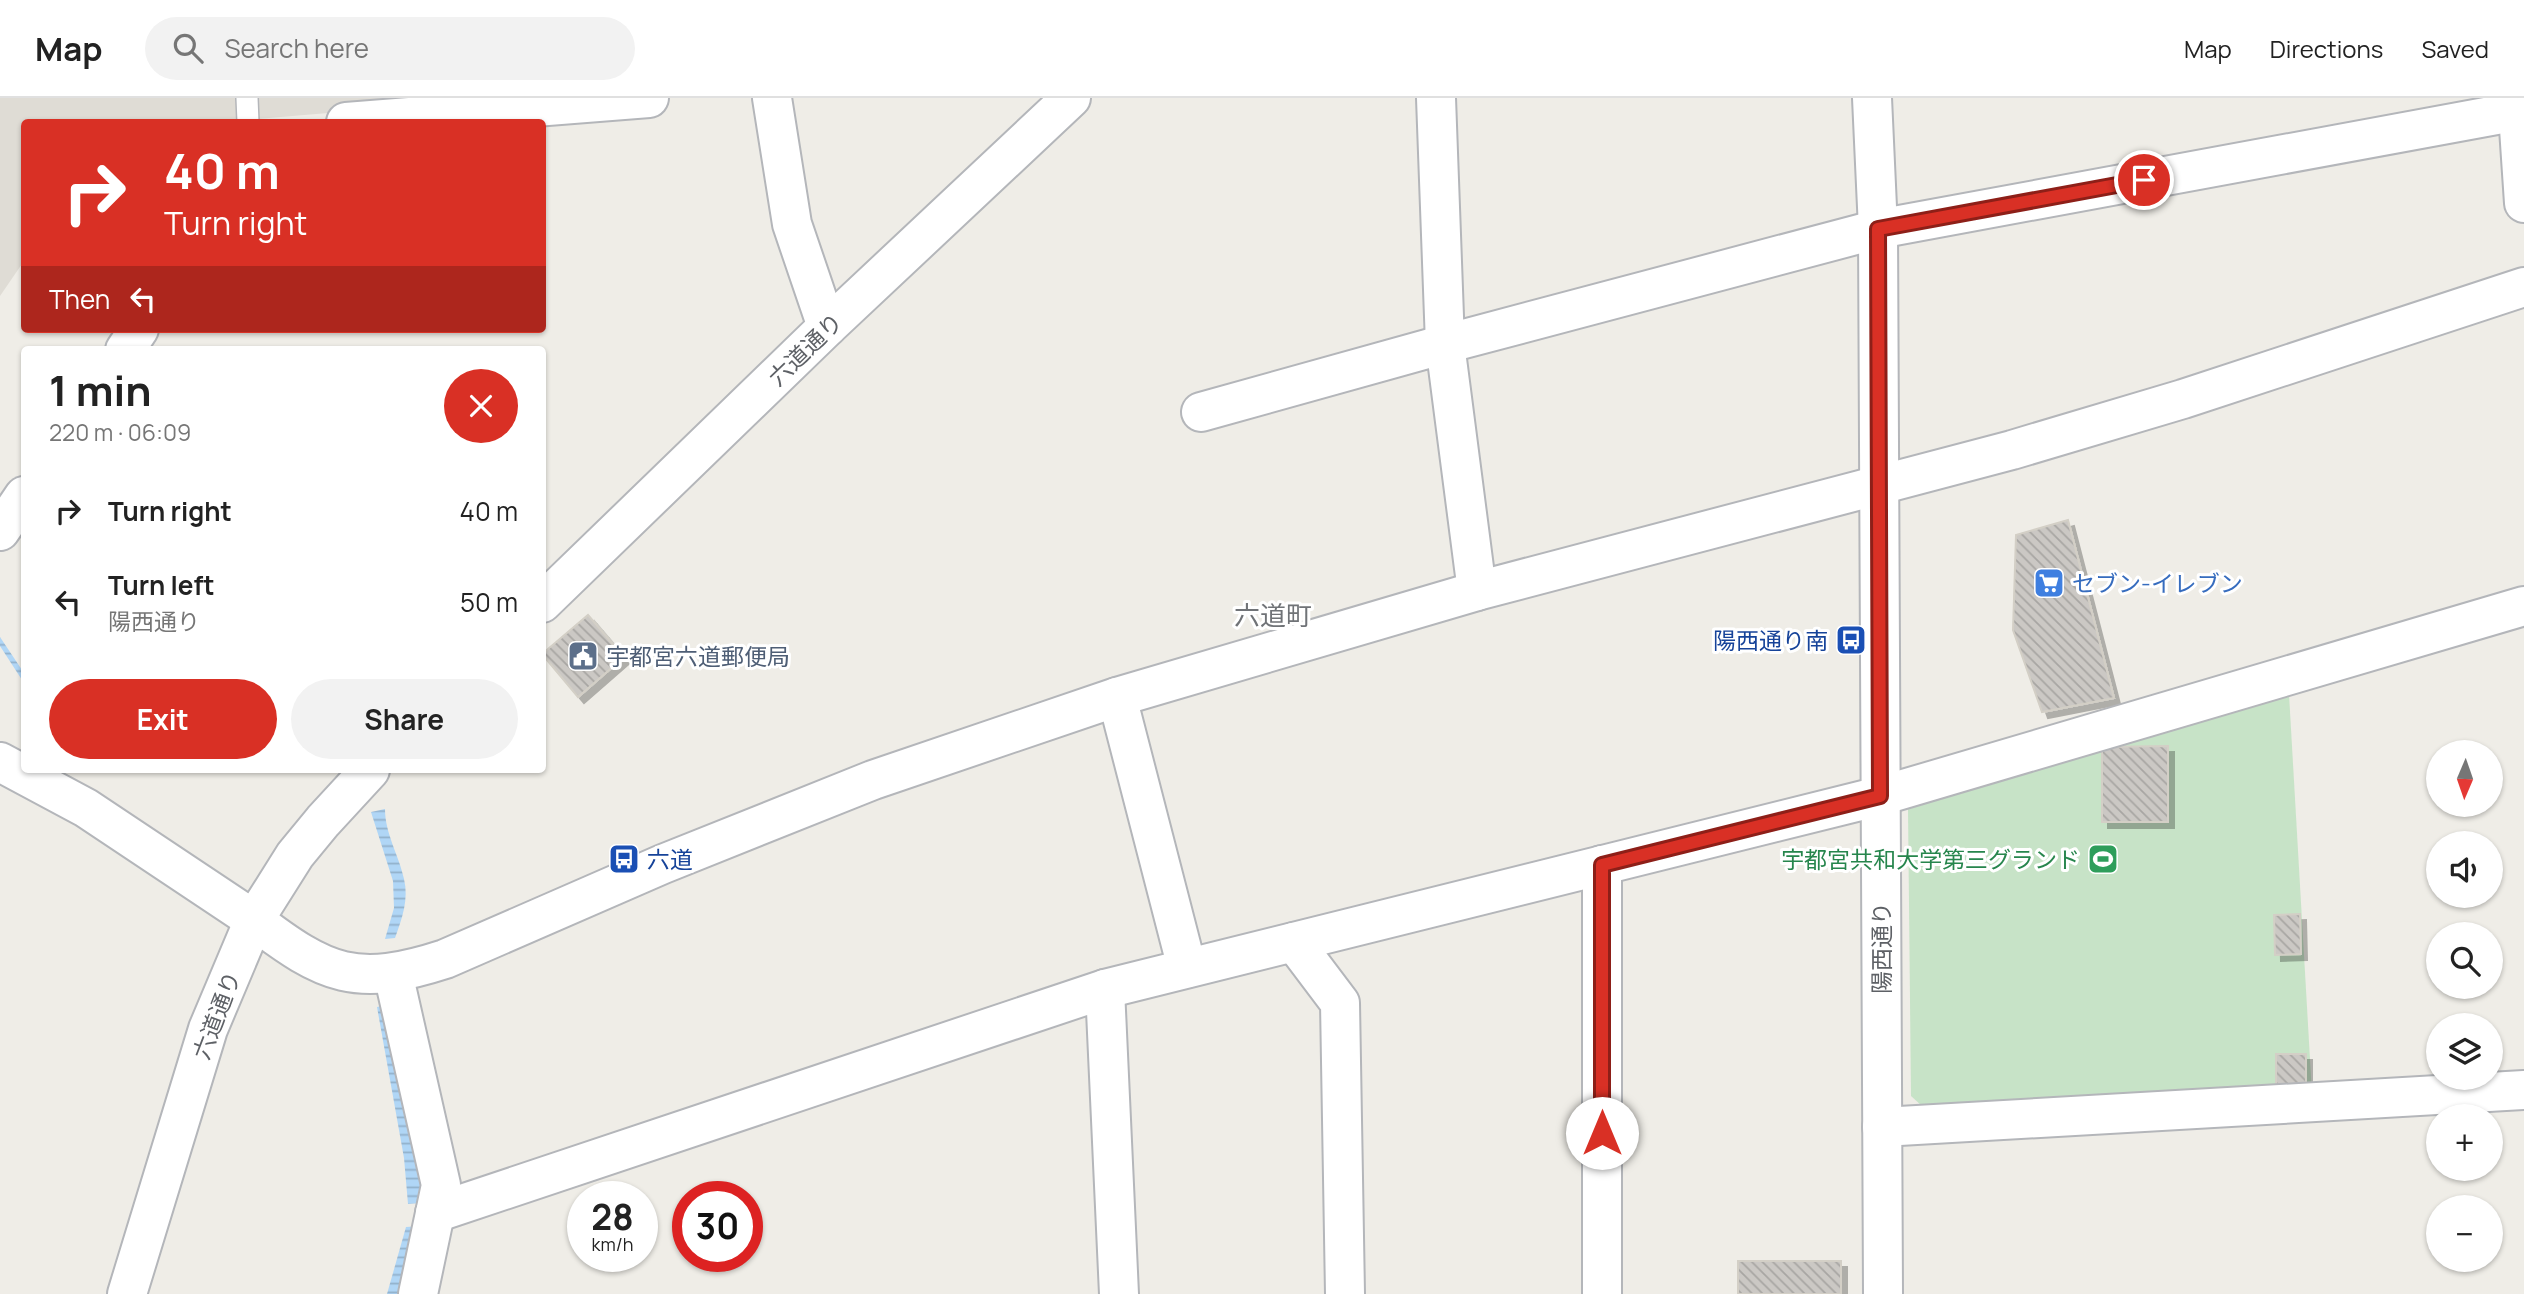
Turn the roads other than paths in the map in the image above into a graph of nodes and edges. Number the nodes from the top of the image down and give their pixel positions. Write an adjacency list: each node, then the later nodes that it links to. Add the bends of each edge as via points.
1 (247, 98): 8 (lane)
2 (649, 98): 9 (street)
3 (772, 98): 13 (street, via 792,223)
4 (1071, 98): 13 (street, 六道通り)
5 (1436, 98): 14 (street)
6 (1872, 98): 11 (street, 陽西通り)
7 (2517, 104): 10 (street); 11 (street)
8 (248, 119)
9 (384, 119)
10 (2524, 203)
11 (1878, 229): 14 (street); 16 (street, 陽西通り)
12 (2524, 287): 16 (street, via 2183,399)
13 (827, 327): 20 (street, 六道通り)
14 (1445, 344): 15 (street); 19 (street)
15 (1201, 412)
16 (1878, 486): 19 (street); 25 (street, 陽西通り)
17 (21, 500): 18 (street)
18 (0, 531)
19 (1477, 591): 22 (street)
20 (546, 599)
21 (2524, 606): 25 (street)
22 (1117, 697): 29 (street); 30 (street, via 873,779 445,959)
23 (0, 762): 27 (street, via 86,808)
24 (367, 773): 27 (street, 六道通り, via 295,855)
25 (1880, 796): 26 (street); 33 (street, 陽西通り)
26 (1602, 865): 28 (street); 39 (street)
27 (254, 920): 30 (street, via 319,964 356,974); 35 (street, 六道通り, via 208,1029)
28 (1294, 942): 29 (street); 38 (street, via 1339,1003)
29 (1187, 968): 31 (street)
30 (393, 973): 34 (street, via 441,1185)
31 (1105, 989): 34 (street); 37 (street)
32 (2524, 1090): 33 (street)
33 (1882, 1128): 40 (street, 陽西通り)
34 (435, 1213): 36 (street)
35 (127, 1294)
36 (418, 1294)
37 (1119, 1294)
38 (1345, 1294)
39 (1602, 1294)
40 (1884, 1294)

